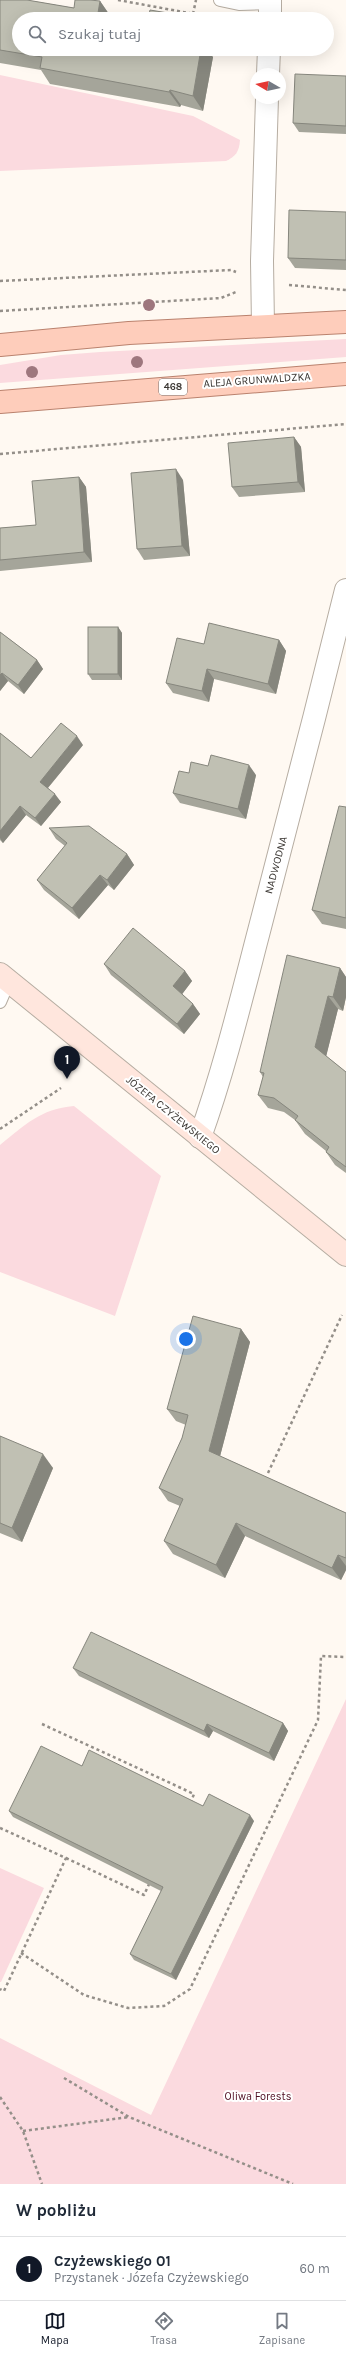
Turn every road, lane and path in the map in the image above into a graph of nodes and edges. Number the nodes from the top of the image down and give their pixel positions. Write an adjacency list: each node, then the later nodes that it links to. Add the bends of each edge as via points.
1 (118, 0): 5 (path)
2 (196, 0): 6 (path)
3 (220, 0): 4 (lane)
4 (270, 7)
5 (182, 12)
6 (193, 12)
7 (269, 56): 8 (street)
8 (268, 68)
9 (267, 104): 11 (street)
10 (0, 281): 11 (path, via 231,270)
11 (262, 282): 12 (path); 13 (path, via 221,298); 15 (street)
12 (346, 290)
13 (0, 311)
14 (346, 322): 15 (main road)
15 (263, 326): 16 (main road, via 129,333)
16 (0, 345)
17 (346, 374): 18 (main road, ALEJA GRUNWALDZKA / 468)
18 (0, 402)
19 (346, 424): 20 (path)
20 (0, 454)
21 (346, 590): 26 (street, NADWODNA, via 307,751 249,969 211,1108)
22 (4, 978): 23 (lane); 26 (street, JÓZEFA CZYŻEWSKIEGO)
23 (0, 1002)
24 (61, 1088): 25 (path)
25 (0, 1129)
26 (200, 1138): 27 (street, JÓZEFA CZYŻEWSKIEGO)
27 (346, 1255)
28 (342, 1314): 29 (path)
29 (268, 1473)
30 (346, 1657): 36 (path, via 321,1656 318,1720 190,1989 164,2006 128,2008 84,1995)
31 (42, 1724): 32 (path, via 194,1794)
32 (189, 1804)
33 (0, 1828): 34 (path)
34 (66, 1858): 35 (path, via 144,1895); 36 (path)
35 (151, 1881)
36 (21, 1953): 37 (path, via 4,1991)
37 (0, 1989)
38 (64, 2078): 40 (path)
39 (0, 2097): 41 (path)
40 (129, 2117): 41 (path); 43 (path)
41 (23, 2131): 42 (path)
42 (42, 2184)
43 (292, 2184)

